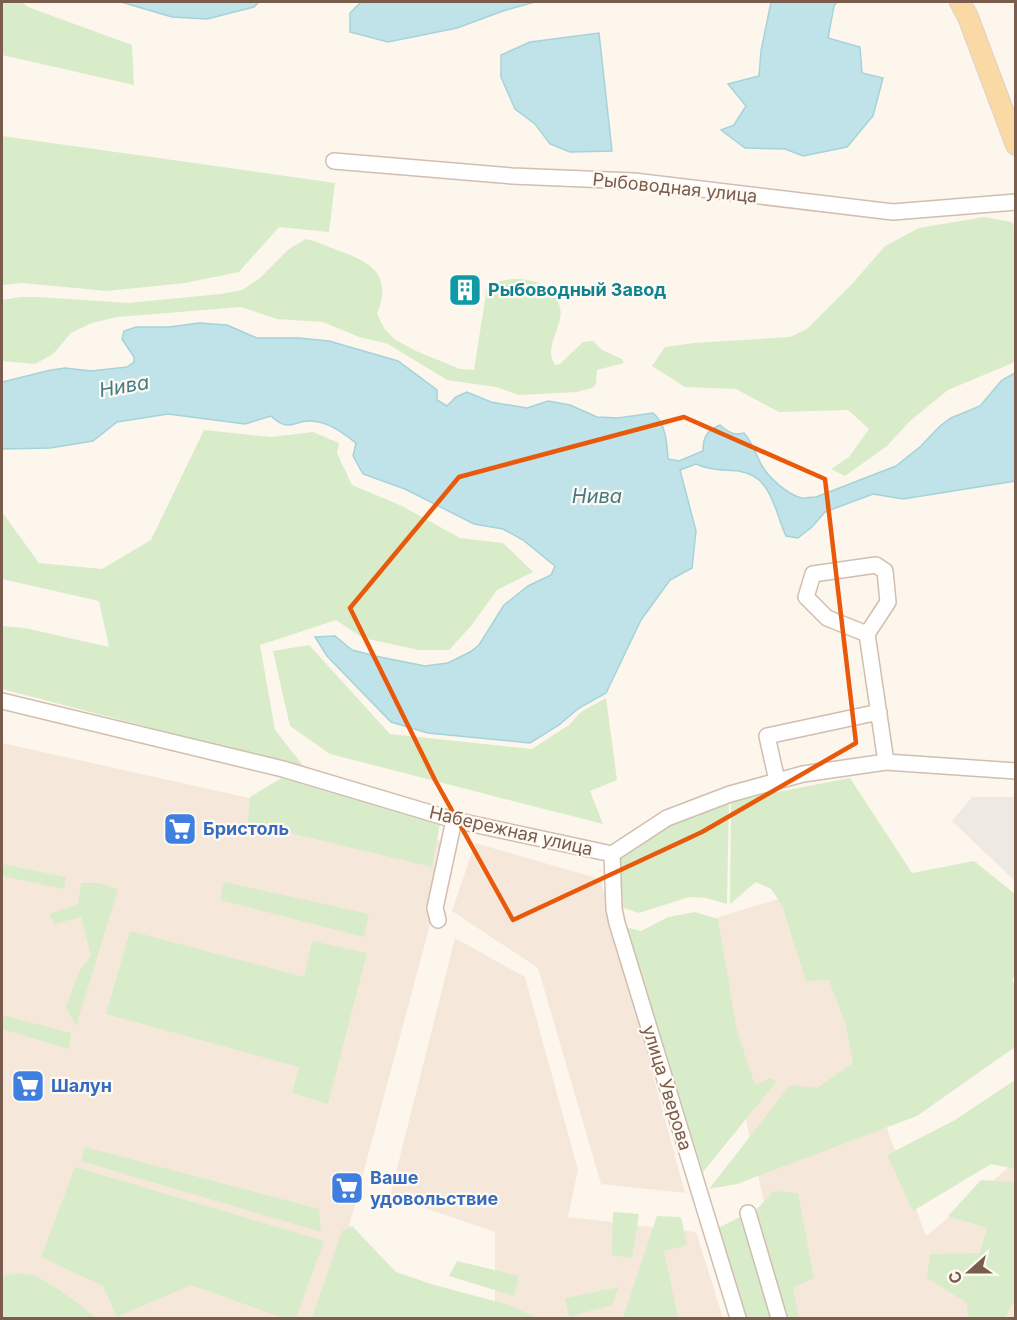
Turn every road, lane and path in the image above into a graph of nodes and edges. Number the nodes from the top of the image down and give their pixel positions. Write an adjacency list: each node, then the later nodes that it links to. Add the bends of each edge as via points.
1 (960, 2): 2 (main road)
2 (1016, 145)
3 (334, 161): 4 (street, Рыбоводная улица, via 512,176 634,181 893,212)
4 (1016, 202)
5 (867, 634): 5 (street, via 827,618 806,597 813,574 876,565 885,571 888,602); 7 (street)
6 (2, 700): 11 (street, Набережная улица, via 283,769)
7 (879, 712): 8 (street); 10 (street, via 767,736)
8 (886, 762): 9 (street, Набережная улица); 10 (street, Набережная улица)
9 (1016, 771)
10 (777, 781): 12 (street, Набережная улица, via 666,818)
11 (454, 820): 12 (street, Набережная улица); 13 (street, via 435,908)
12 (612, 854): 15 (street, улица Уверова, via 617,922)
13 (438, 920)
14 (748, 1213): 16 (street)
15 (738, 1318)
16 (779, 1318)

